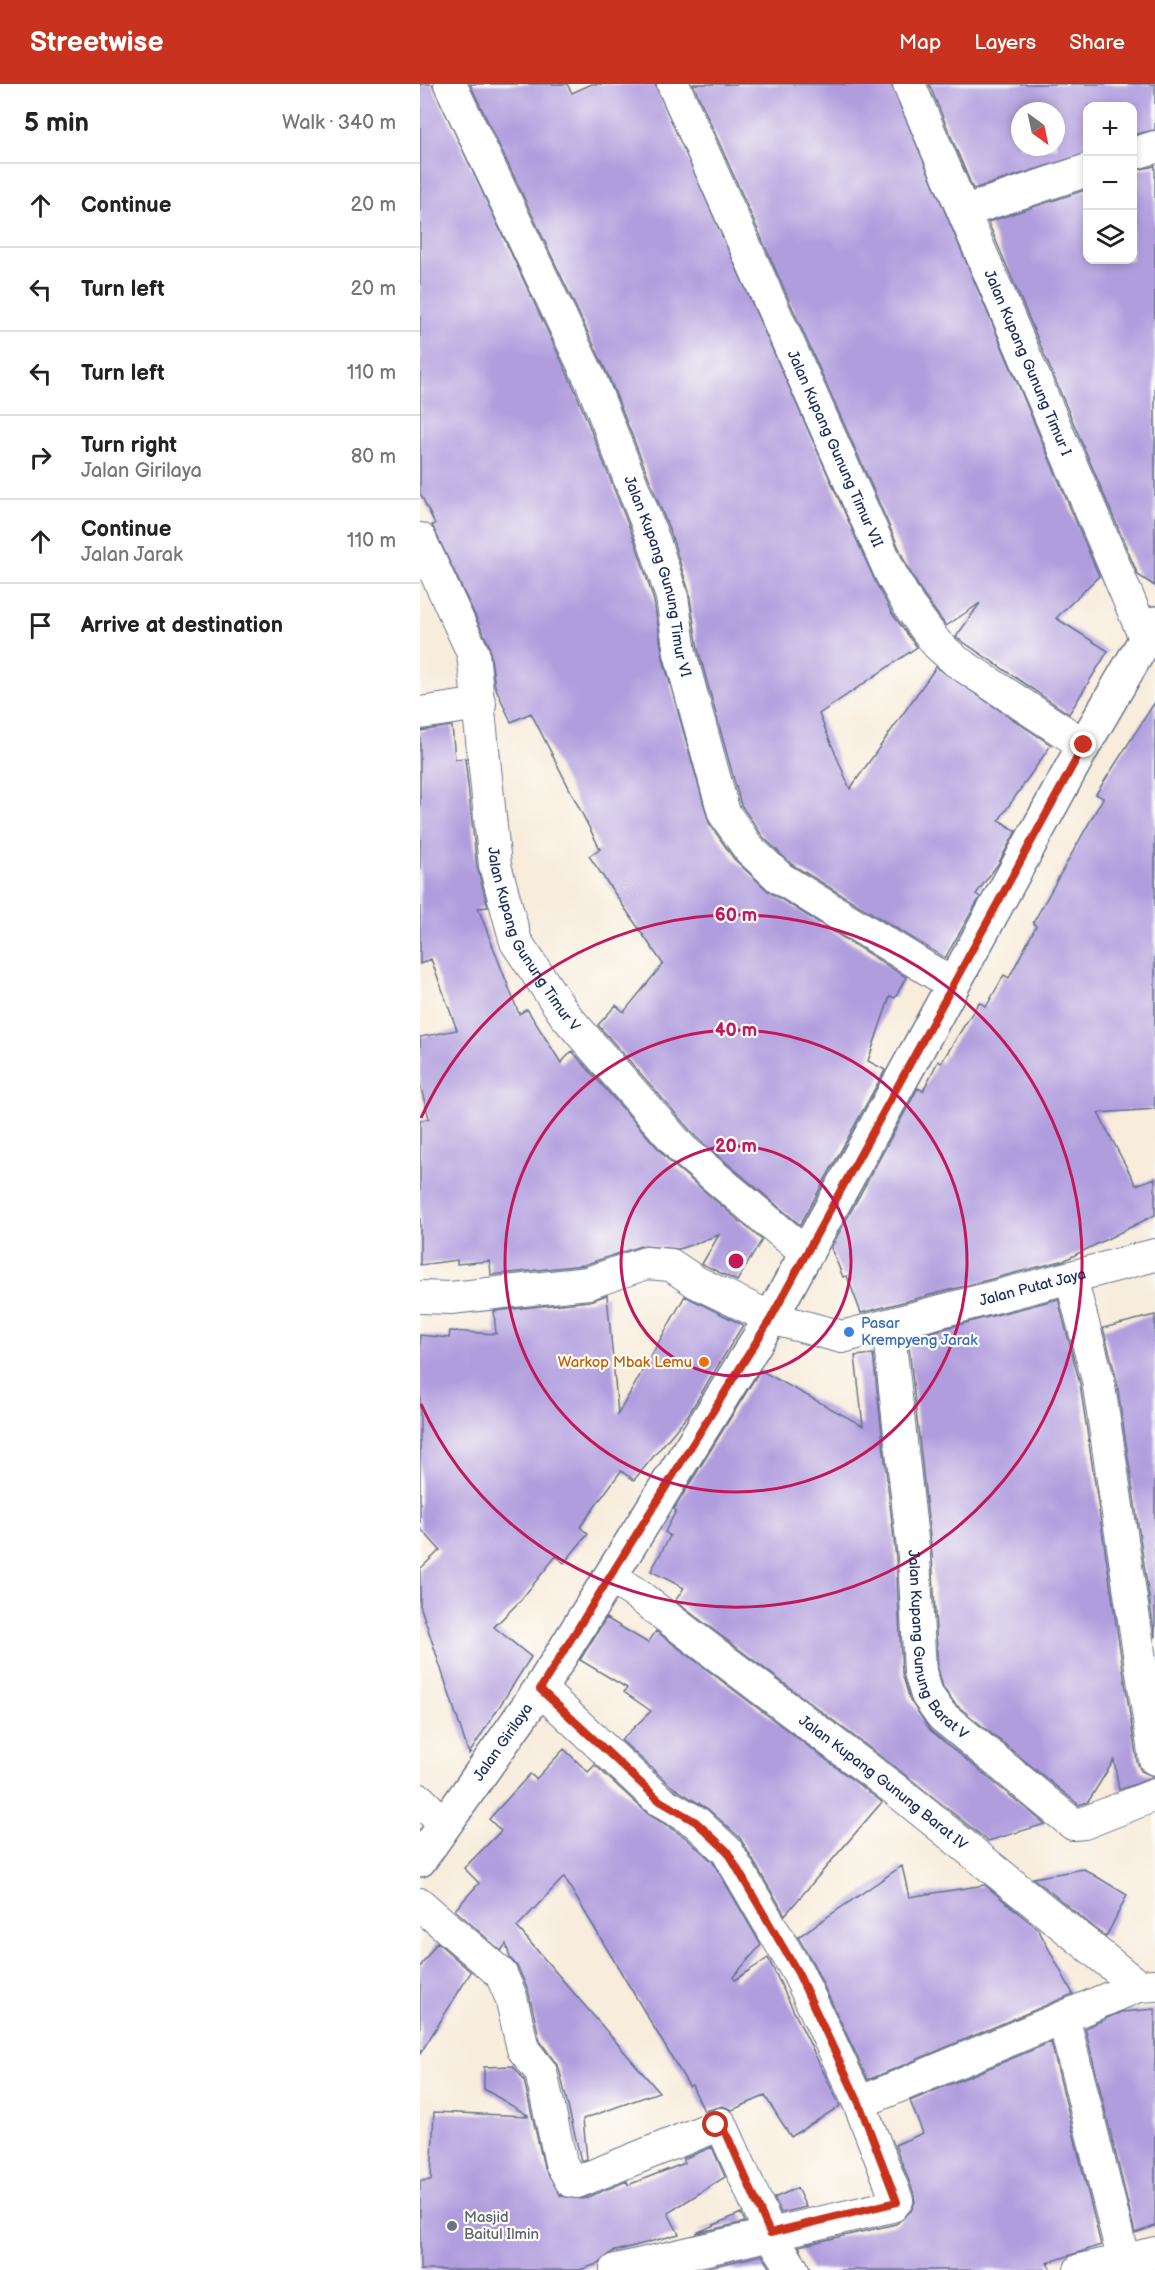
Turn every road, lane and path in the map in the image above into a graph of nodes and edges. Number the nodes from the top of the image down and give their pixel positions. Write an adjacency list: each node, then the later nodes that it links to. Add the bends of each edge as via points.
1 (450, 84): 13 (street, Jalan Kupang Gunung Timur VI, via 592,382 654,542 672,597 680,653 724,813 749,849 780,878)
2 (673, 84): 12 (street, Jalan Kupang Gunung Timur VII, via 891,574 909,606 937,644 957,661)
3 (909, 84): 7 (street, Jalan Kupang Gunung Timur I)
4 (1155, 147): 5 (street)
5 (1137, 152)
6 (1083, 172): 7 (street)
7 (965, 212): 9 (street, Jalan Kupang Gunung Timur I)
8 (420, 539): 10 (street, Jalan Kupang Gunung Timur V, via 473,653)
9 (1150, 632): 12 (street, Jalan Girilaya)
10 (480, 704): 11 (street); 14 (street, Jalan Kupang Gunung Timur V, via 495,865 516,942 565,1015 683,1150)
11 (420, 713)
12 (1084, 745): 13 (street, Jalan Girilaya)
13 (952, 984): 14 (street, Jalan Girilaya)
14 (807, 1254): 18 (street, Jalan Girilaya)
15 (1155, 1255): 16 (street, Jalan Putat Jaya)
16 (1071, 1278): 19 (street, Jalan Putat Jaya); 22 (street, via 1098,1380)
17 (420, 1296): 18 (street, Jalan Putat Jaya, via 451,1298 588,1283 646,1263 670,1265)
18 (771, 1318): 19 (street, Jalan Putat Jaya, via 842,1337); 20 (street, Jalan Girilaya)
19 (888, 1326): 23 (street, Jalan Kupang Gunung Barat V, via 914,1557 920,1672 927,1695 942,1716 1073,1824)
20 (609, 1577): 21 (street, Jalan Girilaya); 28 (street, Jalan Kupang Gunung Barat IV, via 894,1788)
21 (540, 1689): 25 (street, Jalan Girilaya); 30 (street, via 660,1801 696,1822 727,1851 798,1973)
22 (1155, 1759)
23 (1155, 1795)
24 (420, 1800): 25 (street)
25 (445, 1825): 26 (street, Jalan Girilaya)
26 (420, 1860)
27 (420, 1904): 31 (street, via 501,1974 511,1997 523,2049 541,2072 561,2163 571,2181 577,2182 720,2124)
28 (1146, 1986): 30 (street)
29 (1068, 2032): 33 (street)
30 (859, 2103): 31 (street, via 897,2202)
31 (770, 2233): 34 (street); 35 (street)
32 (1155, 2253): 33 (street)
33 (1125, 2264): 36 (street)
34 (616, 2270)
35 (793, 2270)
36 (1080, 2270)

